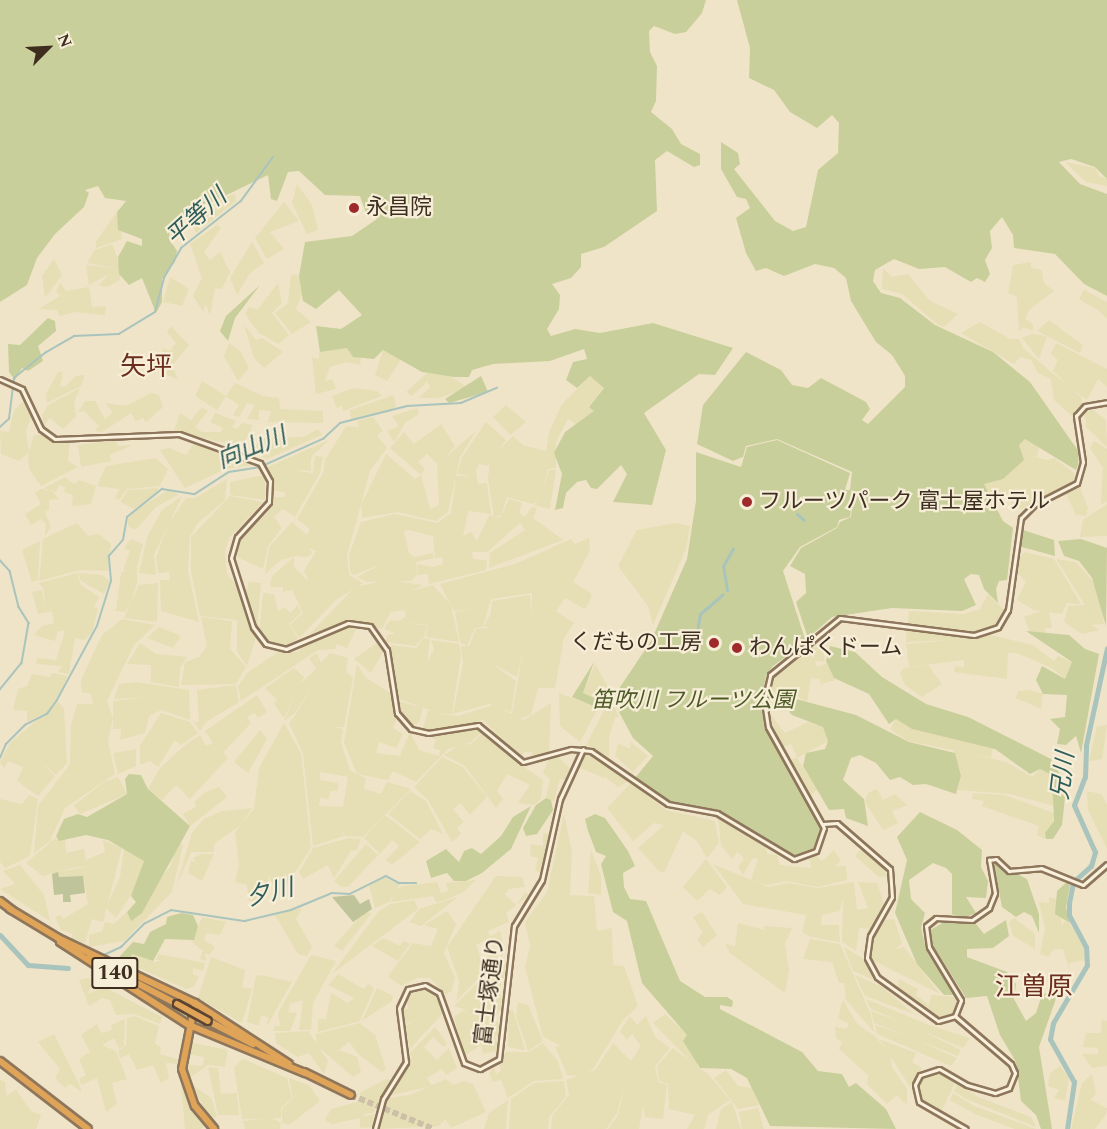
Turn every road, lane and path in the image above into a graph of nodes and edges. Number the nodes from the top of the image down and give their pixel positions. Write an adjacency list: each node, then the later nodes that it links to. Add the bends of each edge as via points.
1 (0, 380): 3 (street, via 11,381 22,389 41,429 55,439 178,434 260,463 271,488 266,508 237,537 231,558 261,640 286,649 342,625 365,624 384,642 397,713 411,729 428,733 478,725 523,762)
2 (1107, 402): 4 (street, via 1085,406 1076,416 1083,462 1077,483 1029,508 1016,535 1008,610 998,627 974,635 852,617 834,621 770,675 764,712 776,743)
3 (583, 749): 4 (street, via 605,757 668,804 717,813 787,857 801,859 816,851 823,837); 18 (street, 富士塚通り, via 560,799 542,880 514,926 499,1059 480,1070 464,1063 439,993 425,985 408,989 399,1008 406,1062 383,1099)
4 (823, 824): 10 (street, via 834,821 843,827 883,860 892,875 892,897 867,947 873,972 929,1018 942,1022)
5 (1107, 864): 10 (street, via 1088,883 1078,884 1041,868 1010,871 990,859 986,864 995,893 989,908 966,922 936,918 928,922 924,933 960,994)
6 (0, 901): 7 (highway, 140)
7 (10, 909): 8 (highway, 140); 9 (highway, via 58,938)
8 (54, 939): 11 (highway); 13 (highway, 140, bridge)
9 (195, 1003): 11 (highway); 13 (highway)
10 (955, 1016): 19 (street, via 1011,1064 1015,1073 1009,1088 995,1093 967,1085 939,1069 920,1075 915,1085 919,1102)
11 (189, 1025): 14 (highway); 17 (highway, via 182,1058 185,1081 195,1106)
12 (0, 1061): 16 (highway)
13 (289, 1064): 14 (highway, 140)
14 (305, 1073): 15 (highway, 140)
15 (351, 1095)
16 (88, 1129)
17 (214, 1129)
18 (375, 1129)
19 (966, 1129)

